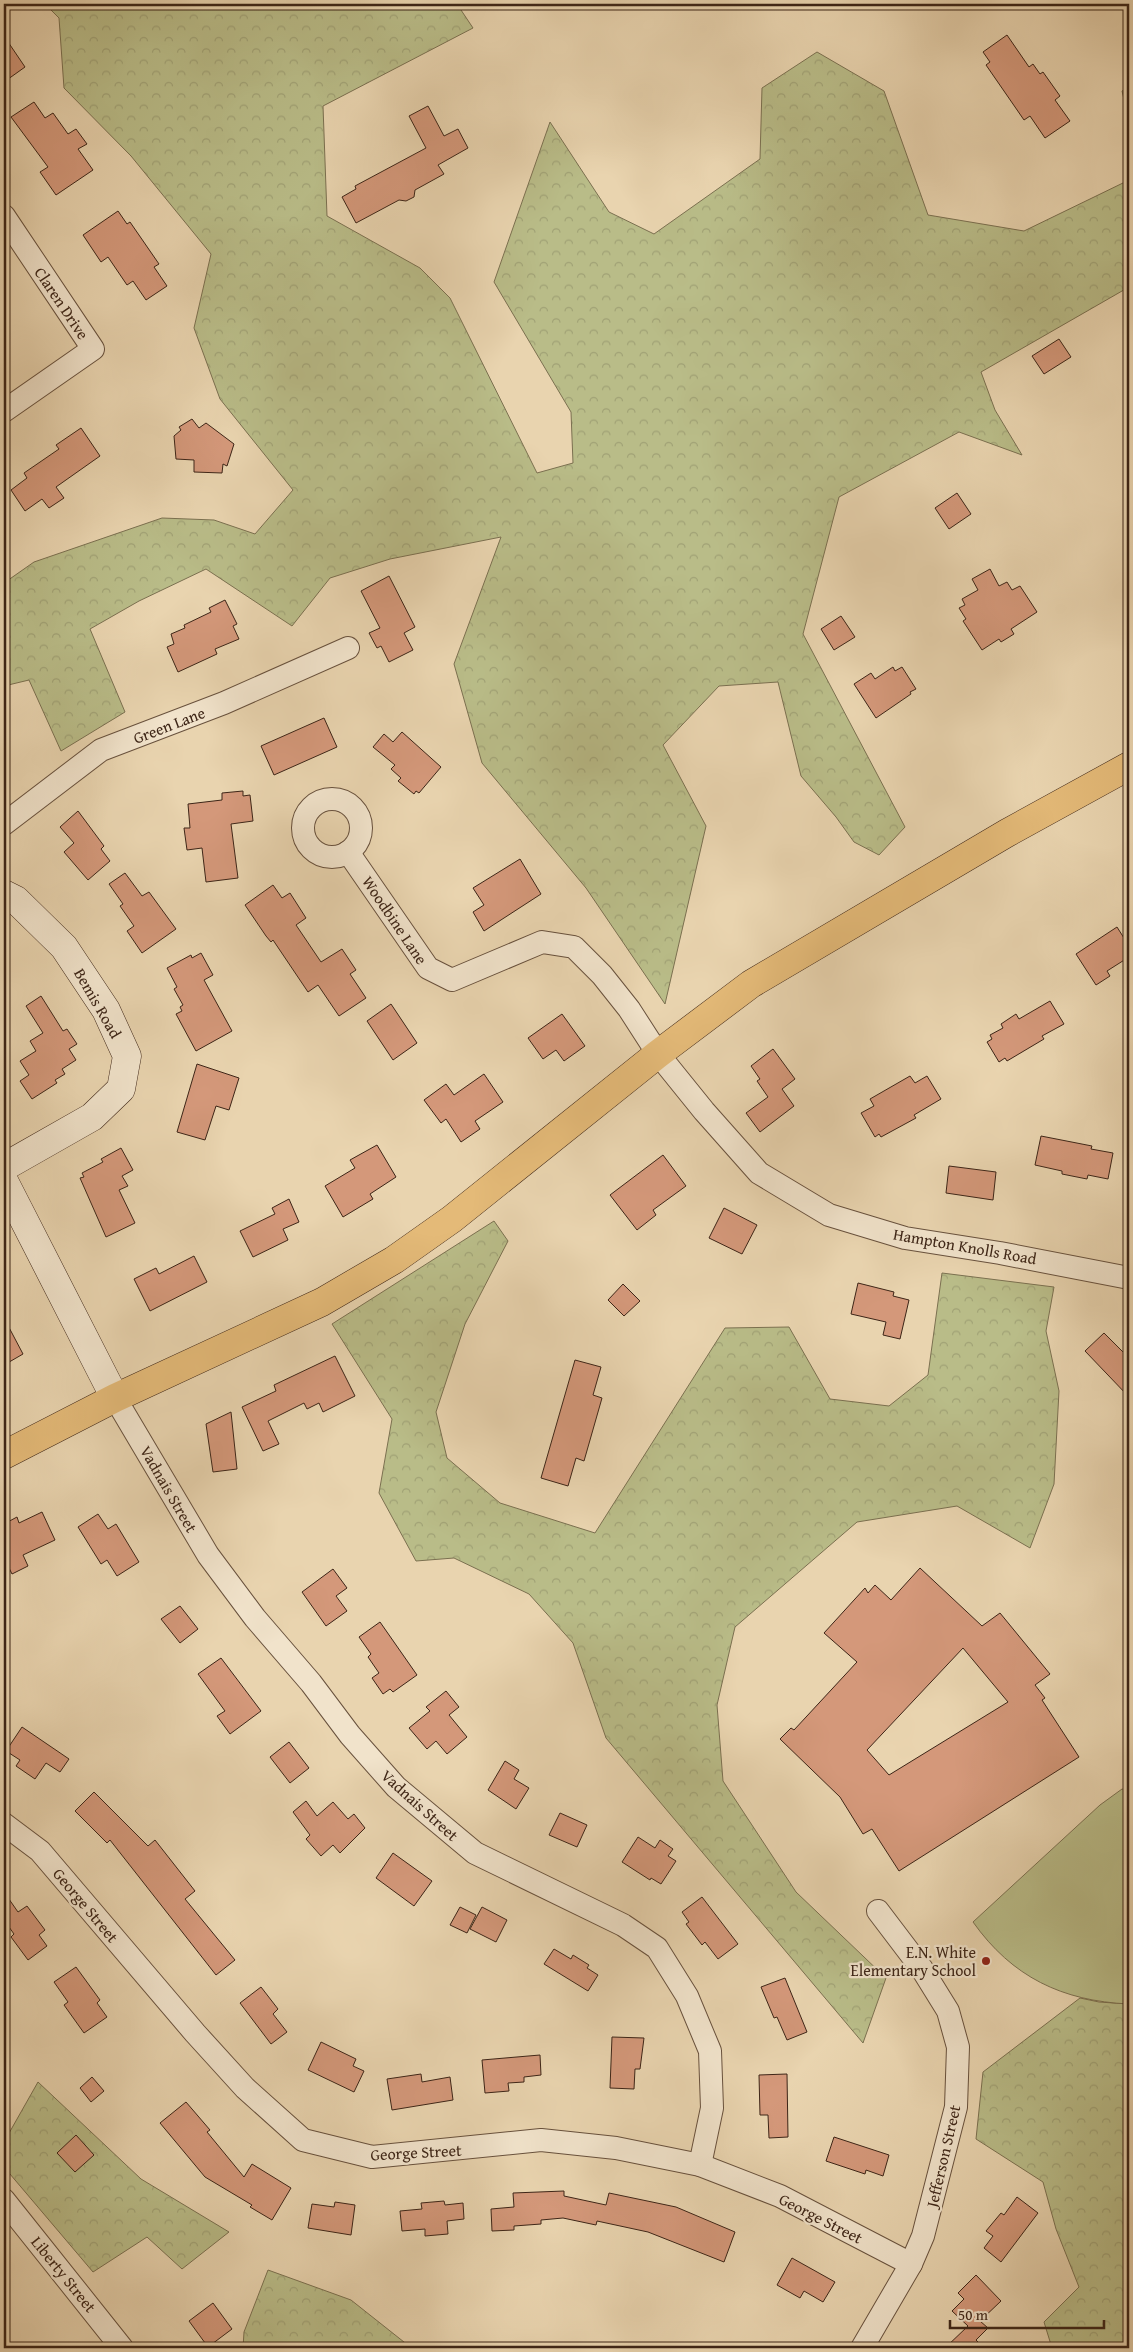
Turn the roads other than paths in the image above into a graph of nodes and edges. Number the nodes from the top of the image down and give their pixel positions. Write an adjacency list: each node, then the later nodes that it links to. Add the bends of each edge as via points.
1 (4, 216): 2 (street, Claren Drive, via 93,349)
2 (4, 411)
3 (348, 648): 5 (street, Green Lane, via 224,704 101,750)
4 (1129, 766): 8 (main road, via 1007,833 751,984)
5 (4, 824)
6 (348, 852): 8 (street, Woodbine Lane, via 428,968 452,980 542,942 574,946 612,988)
7 (4, 894): 9 (street, Bemis Road, via 16,900 64,947 106,1010 127,1056 121,1089 92,1117)
8 (658, 1054): 11 (street, Hampton Knolls Road, via 759,1173 830,1215 905,1238); 12 (main road, via 452,1219 394,1260 322,1302)
9 (4, 1167)
10 (4, 1182): 12 (street)
11 (1129, 1278)
12 (115, 1398): 13 (main road); 16 (street, Vadnais Street, via 208,1555 255,1618 396,1787 474,1853 623,1926 657,1948 687,1996 710,2051 712,2108)
13 (4, 1455)
14 (4, 1824): 16 (street, George Street, via 40,1851 188,2026 245,2088 303,2140 372,2157 541,2140 616,2148)
15 (878, 1911): 18 (street, Jefferson Street, via 922,1969 948,2011 958,2047 956,2107 923,2236)
16 (700, 2165): 18 (street, George Street, via 780,2196)
17 (4, 2200): 19 (street, Liberty Street)
18 (911, 2264): 20 (street, Jefferson Street)
19 (122, 2348)
20 (862, 2348)

